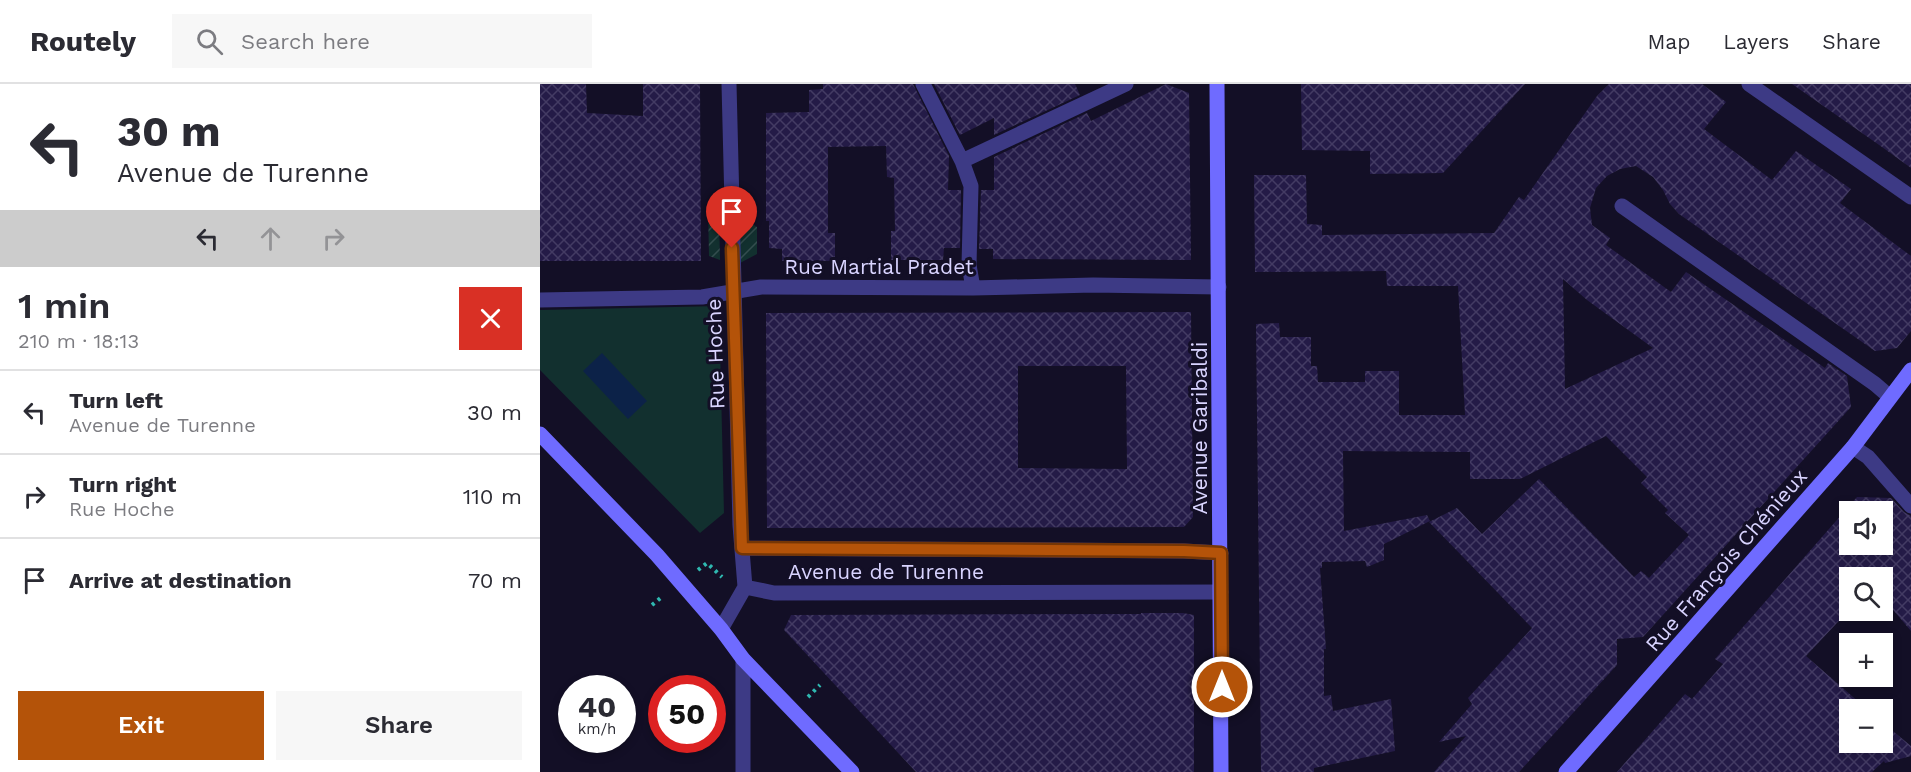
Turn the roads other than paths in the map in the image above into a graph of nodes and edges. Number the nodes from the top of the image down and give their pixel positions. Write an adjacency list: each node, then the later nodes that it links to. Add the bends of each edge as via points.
1 (729, 84): 11 (street, Rue Hoche)
2 (923, 84): 6 (street)
3 (1126, 84): 6 (street)
4 (1217, 84): 9 (main road, Avenue Garibaldi)
5 (1749, 84): 7 (street)
6 (962, 161): 10 (street, via 971,186 969,265)
7 (1911, 197)
8 (1622, 206): 14 (street)
9 (1220, 287): 10 (street, Rue Martial Pradet); 19 (main road, Avenue Garibaldi)
10 (973, 288): 11 (street, Rue Martial Pradet, via 761,287)
11 (734, 293): 12 (street, Rue Martial Pradet); 18 (street, Rue Hoche)
12 (540, 300)
13 (1911, 370): 14 (main road, Rue François Chénieux)
14 (1890, 397): 16 (main road, Rue François Chénieux)
15 (540, 435): 22 (main road, via 657,555)
16 (1853, 447): 17 (street, via 1868,457); 27 (main road, Rue François Chénieux)
17 (1911, 506)
18 (742, 548): 19 (street, Avenue de Turenne); 20 (street, Rue Hoche)
19 (1221, 553): 21 (main road, Avenue Garibaldi)
20 (745, 587): 21 (street, Avenue de Turenne, via 774,593); 22 (street)
21 (1221, 592): 26 (main road, Avenue Garibaldi)
22 (721, 629): 23 (main road)
23 (743, 659): 24 (street); 25 (main road)
24 (743, 772)
25 (852, 772)
26 (1221, 772)
27 (1566, 772)

